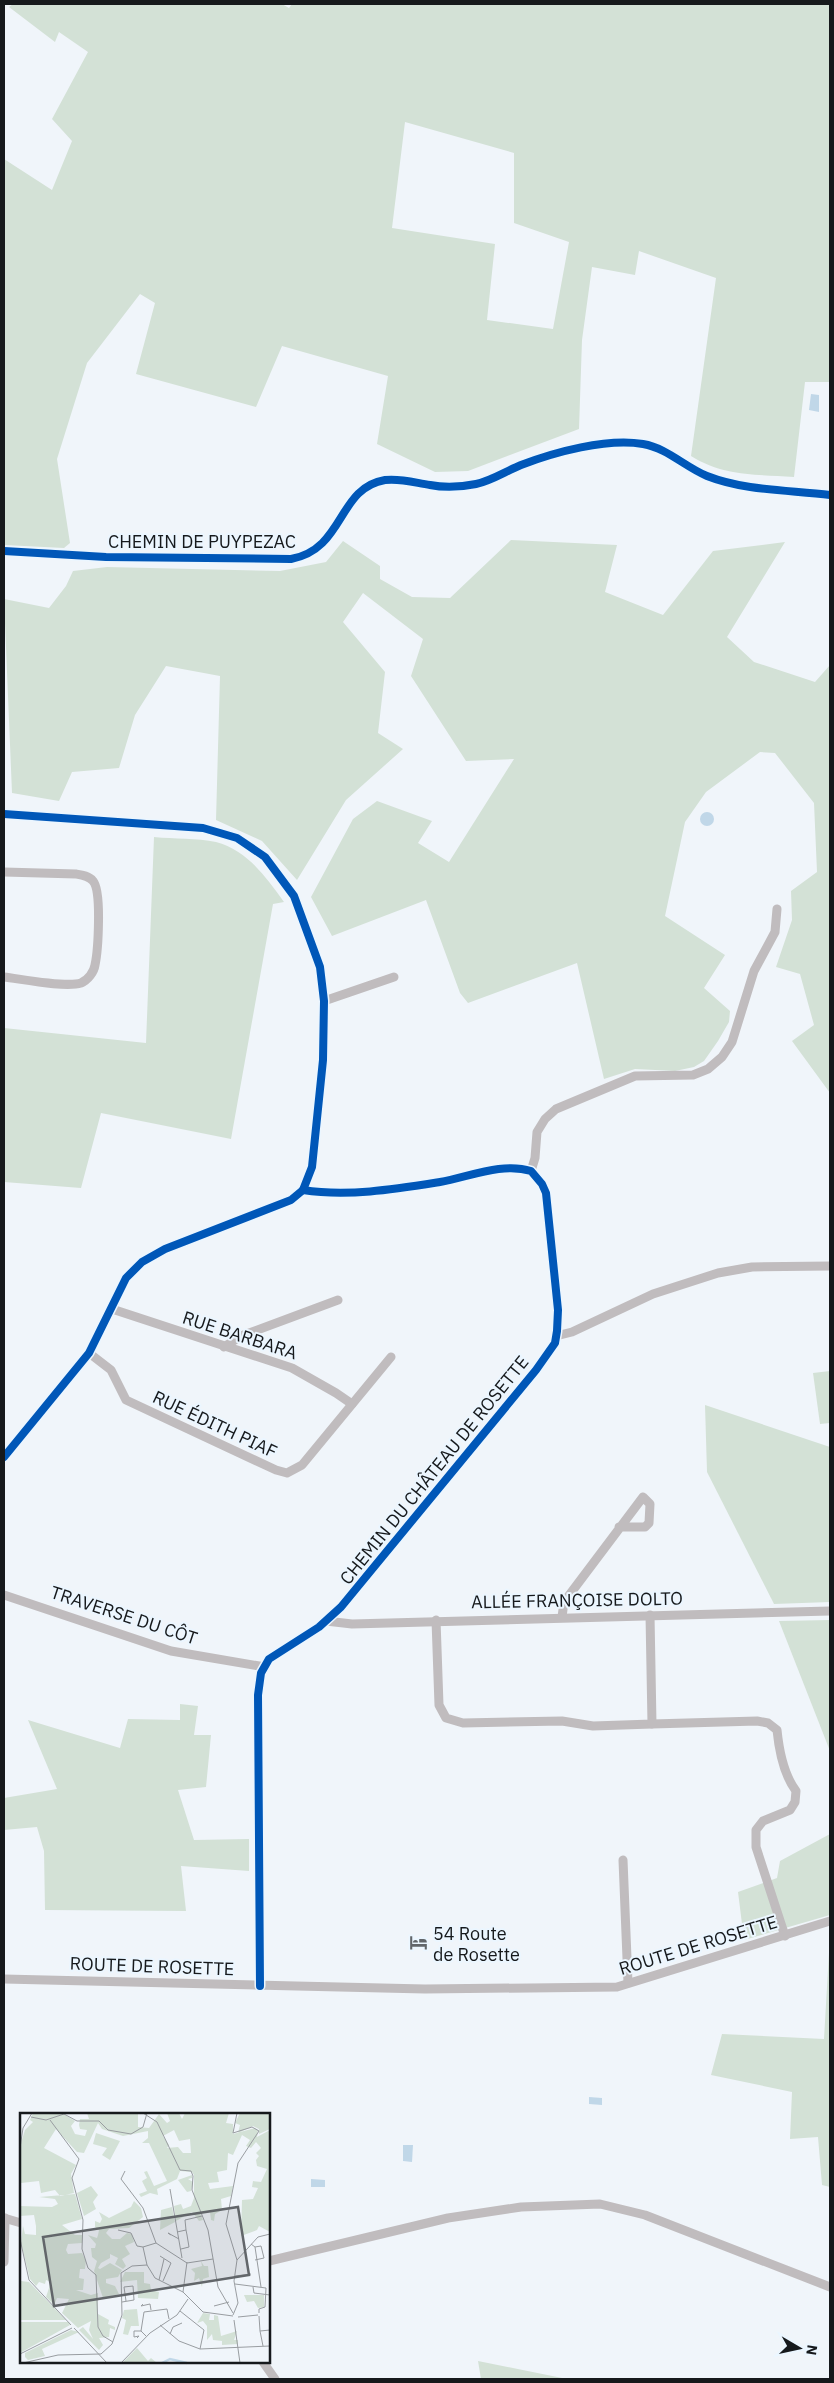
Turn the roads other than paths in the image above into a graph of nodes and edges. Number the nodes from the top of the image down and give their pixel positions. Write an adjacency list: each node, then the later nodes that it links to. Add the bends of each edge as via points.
1 (830, 495): 2 (street, CHEMIN DE PUYPEZAC, via 734,484 706,476 661,450 645,444 628,443 549,455 477,484 454,487 385,480 365,488 350,503 332,533 314,551 291,559 106,557)
2 (4, 551)
3 (4, 814): 8 (street, via 204,828 237,838 265,857 294,896 320,967)
4 (4, 872): 6 (street, via 86,876 95,882 99,897 95,966 82,983)
5 (777, 909): 9 (street, via 775,932 754,971 732,1042 722,1057 708,1069 693,1075 635,1076 556,1109 537,1132)
6 (4, 977)
7 (394, 977): 8 (street)
8 (324, 1001): 10 (street, via 323,1060 312,1167)
9 (531, 1170): 10 (street, via 511,1168 440,1182 357,1192); 14 (street, CHEMIN DU CHÂTEAU DE ROSETTE, via 542,1184 550,1219 558,1310)
10 (303, 1190): 13 (street, via 291,1200 165,1248 142,1262 126,1278)
11 (830, 1266): 14 (street, via 752,1268 718,1273 653,1294 572,1332)
12 (338, 1300): 15 (street, via 241,1336)
13 (112, 1309): 15 (street, RUE BARBARA); 16 (street)
14 (556, 1336): 26 (street, CHEMIN DU CHÂTEAU DE ROSETTE, via 536,1370 500,1416)
15 (224, 1347): 18 (street, RUE BARBARA, via 292,1368)
16 (89, 1353): 18 (street, RUE ÉDITH PIAF, via 111,1370 126,1400 287,1473 302,1465); 19 (street)
17 (391, 1357): 18 (street, RUE ÉDITH PIAF)
18 (352, 1404)
19 (4, 1457)
20 (619, 1527): 24 (street, via 564,1602)
21 (4, 1595): 27 (street, TRAVERSE DU CÔT, via 171,1650)
22 (830, 1611): 23 (street, ALLÉE FRANÇOISE DOLTO)
23 (650, 1615): 24 (street, ALLÉE FRANÇOISE DOLTO); 28 (street)
24 (562, 1617): 25 (street, ALLÉE FRANÇOISE DOLTO)
25 (436, 1620): 26 (street, ALLÉE FRANÇOISE DOLTO, via 352,1624); 28 (street, via 439,1705 442,1713 452,1721 562,1720 593,1726)
26 (326, 1621): 27 (street, CHEMIN DU CHÂTEAU DE ROSETTE, via 269,1659)
27 (265, 1667): 34 (street, via 258,1695)
28 (652, 1724): 31 (street, via 757,1721 768,1723 777,1730 778,1744 796,1791 790,1810 763,1820 756,1830 756,1847)
29 (623, 1860): 33 (street)
30 (830, 1922): 31 (street, ROUTE DE ROSETTE)
31 (785, 1936): 33 (street, ROUTE DE ROSETTE)
32 (4, 1979): 34 (street, ROUTE DE ROSETTE)
33 (628, 1983): 34 (street, ROUTE DE ROSETTE, via 617,1987 426,1989)
34 (260, 1986)
35 (4, 2218): 36 (street); 37 (street)
36 (20, 2224)
37 (4, 2262)
38 (270, 2262): 39 (street, via 448,2218 521,2207 600,2204 645,2215)
39 (830, 2287)
40 (264, 2363): 41 (street)
41 (275, 2379)

